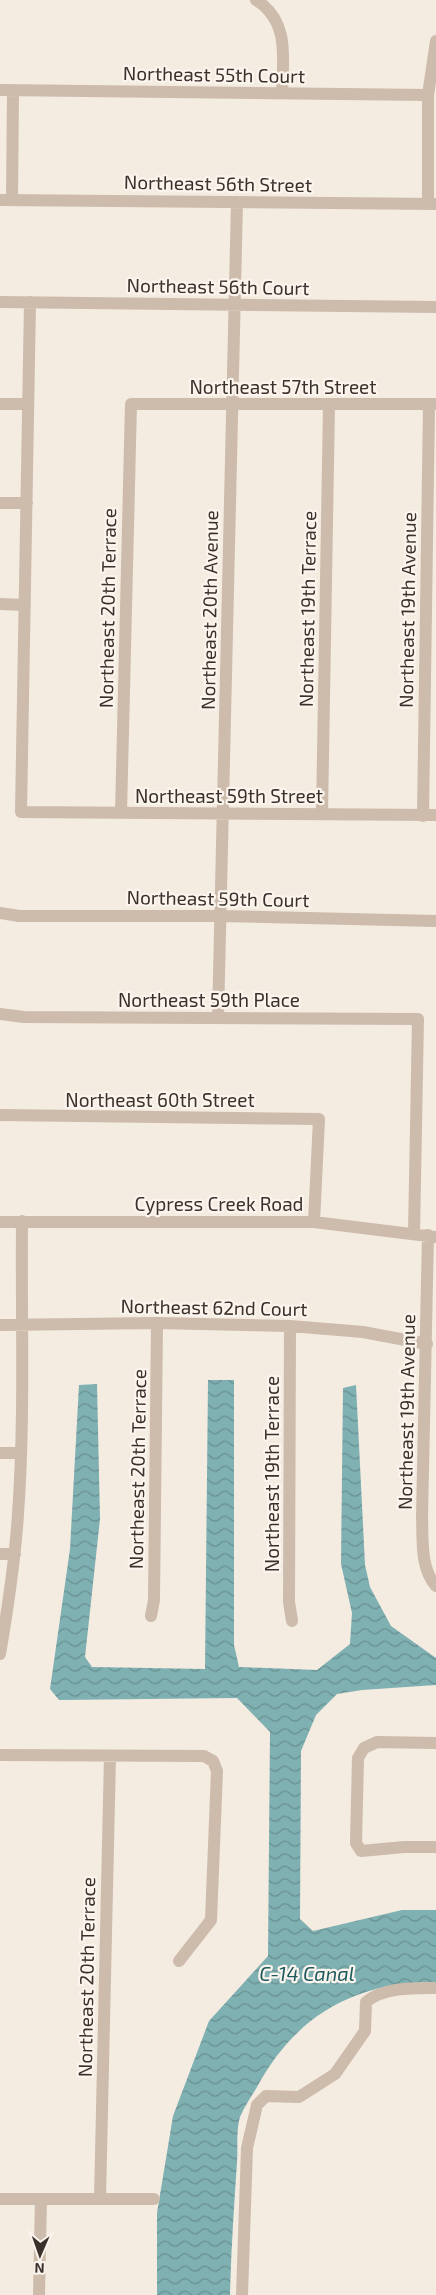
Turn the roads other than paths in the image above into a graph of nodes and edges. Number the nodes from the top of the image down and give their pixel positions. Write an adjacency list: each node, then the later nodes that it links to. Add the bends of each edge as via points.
1 (256, 0): 5 (street, via 280,28 284,43)
2 (436, 42): 6 (street)
3 (0, 90): 4 (street, Northeast 55th Court)
4 (13, 90): 5 (street, Northeast 55th Court); 7 (street)
5 (282, 93): 6 (street, Northeast 55th Court)
6 (428, 95): 9 (street)
7 (6, 200): 8 (street, Northeast 56th Street)
8 (237, 202): 9 (street, Northeast 56th Street); 12 (street, Northeast 20th Avenue)
9 (432, 204)
10 (0, 302): 11 (street, Northeast 56th Court)
11 (30, 302): 12 (street, Northeast 56th Court); 15 (street)
12 (235, 304): 13 (street, Northeast 56th Court); 18 (street, Northeast 20th Avenue)
13 (436, 307)
14 (0, 404): 15 (street)
15 (28, 404): 21 (street)
16 (131, 404): 18 (street, Northeast 57th Street); 24 (street, Northeast 20th Terrace)
17 (432, 404): 19 (street, Northeast 57th Street); 27 (street, Northeast 19th Avenue)
18 (232, 405): 19 (street, Northeast 57th Street); 25 (street, Northeast 20th Avenue)
19 (329, 405): 26 (street, Northeast 19th Terrace)
20 (0, 503): 21 (street)
21 (27, 503): 23 (street)
22 (0, 604): 23 (street)
23 (25, 605): 24 (street, Northeast 59th Street, via 21,812)
24 (121, 813): 25 (street, Northeast 59th Street)
25 (223, 814): 26 (street, Northeast 59th Street); 29 (street, Northeast 20th Avenue)
26 (322, 814): 27 (street, Northeast 59th Street)
27 (430, 815)
28 (0, 913): 29 (street, Northeast 59th Court, via 18,916)
29 (221, 916): 30 (street, Northeast 59th Court); 32 (street, Northeast 20th Avenue)
30 (436, 921)
31 (0, 1014): 32 (street, Northeast 59th Place, via 24,1017)
32 (218, 1018): 37 (street, Northeast 59th Place, via 418,1019)
33 (0, 1115): 36 (street, Northeast 60th Street, via 320,1119)
34 (22, 1221): 35 (street, Cypress Creek Road); 36 (street, Cypress Creek Road); 40 (street)
35 (0, 1222)
36 (314, 1222): 37 (street, Cypress Creek Road)
37 (414, 1233): 38 (street, Cypress Creek Road)
38 (432, 1236): 43 (street, Northeast 19th Avenue)
39 (157, 1323): 40 (street, Northeast 62nd Court); 42 (street, Northeast 62nd Court); 49 (street, Northeast 20th Terrace, via 154,1600)
40 (21, 1324): 41 (street, Northeast 62nd Court); 45 (street)
41 (0, 1325)
42 (290, 1326): 43 (street, Northeast 62nd Court, via 363,1332); 50 (street, Northeast 19th Terrace, via 289,1602)
43 (427, 1344): 48 (street, Northeast 19th Avenue, via 423,1555)
44 (0, 1453): 45 (street)
45 (21, 1453): 47 (street)
46 (0, 1554): 47 (street)
47 (15, 1554): 51 (street)
48 (436, 1586)
49 (151, 1616)
50 (292, 1621)
51 (0, 1654)
52 (436, 1743): 55 (street, via 377,1742 364,1748 358,1758 356,1843 361,1851 367,1852)
53 (0, 1755): 54 (street)
54 (110, 1756): 56 (street, via 204,1756 213,1761 217,1771 212,1920); 60 (street, Northeast 20th Terrace)
55 (436, 1847)
56 (179, 1961)
57 (436, 1988): 63 (street, via 413,1988 372,1997 366,2002 365,2031 335,2074 299,2097 266,2096 257,2104 247,2148)
58 (0, 2199): 59 (street)
59 (41, 2199): 60 (street); 62 (street)
60 (100, 2199): 61 (street)
61 (154, 2199)
62 (38, 2295)
63 (242, 2295)

